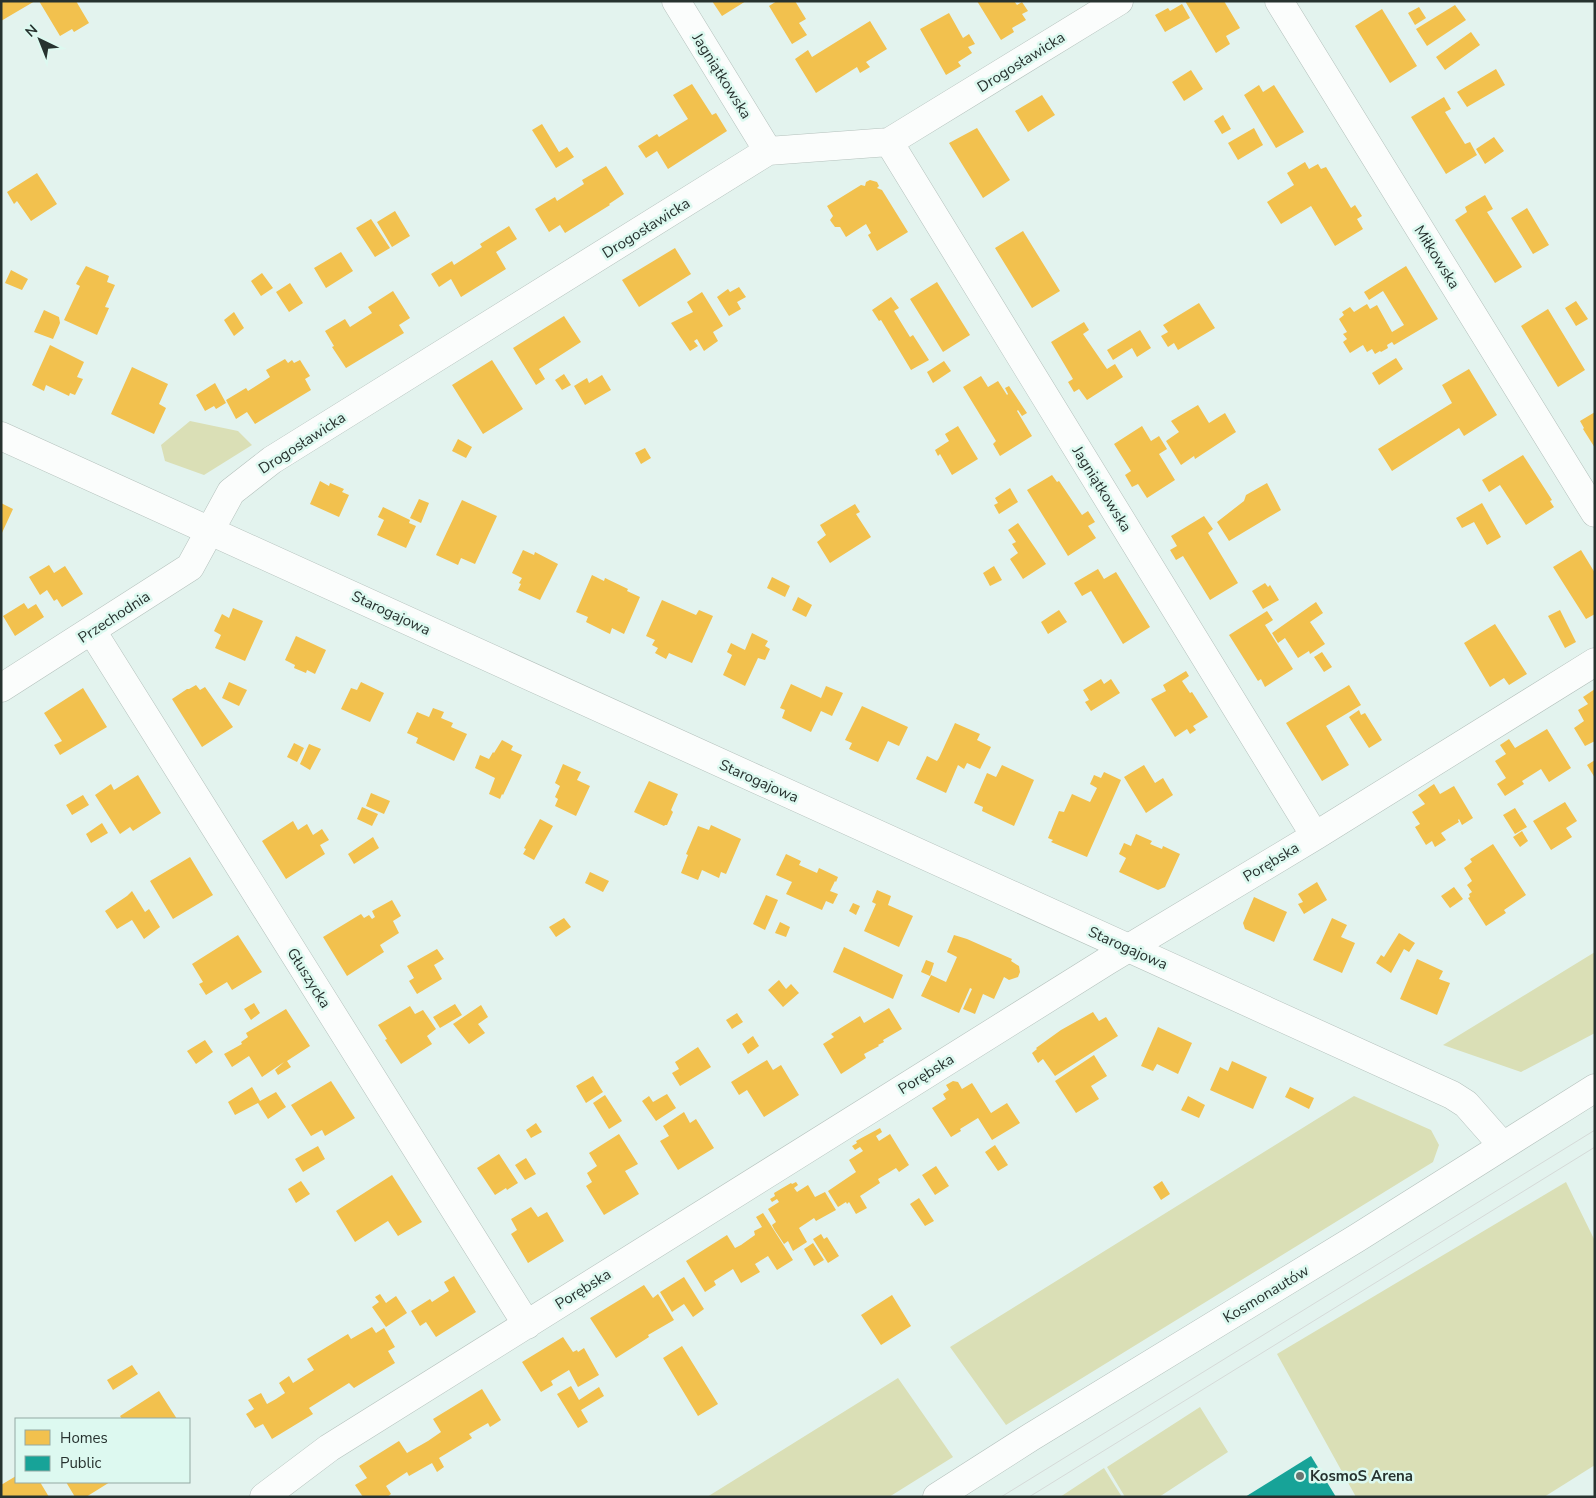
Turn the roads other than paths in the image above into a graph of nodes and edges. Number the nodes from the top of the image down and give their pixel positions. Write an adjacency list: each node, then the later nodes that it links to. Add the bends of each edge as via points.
1 (676, 1): 5 (street, Jagniątkowska)
2 (1119, 1): 4 (street, Drogosławicka)
3 (1279, 1): 7 (street, Miłkowska)
4 (889, 142): 5 (street, Drogosławicka); 12 (street, Jagniątkowska)
5 (768, 151): 8 (street, Drogosławicka, via 272,460 231,492)
6 (1, 436): 8 (street, Starogajowa)
7 (1595, 513)
8 (210, 530): 9 (street, Przechodnia, via 190,567); 13 (street, Starogajowa)
9 (92, 632): 11 (street, Przechodnia); 16 (street, Głuszycka)
10 (1595, 662): 12 (street, Porębska)
11 (1, 688)
12 (1315, 836): 13 (street, Porębska)
13 (1128, 948): 15 (street, Starogajowa, via 1452,1095 1466,1104); 16 (street, Porębska)
14 (1595, 1088): 15 (street, Kosmonautów)
15 (1503, 1146): 17 (street, Kosmonautów, via 1031,1437)
16 (526, 1325): 18 (street, Porębska, via 329,1448)
17 (950, 1493)
18 (264, 1497)

